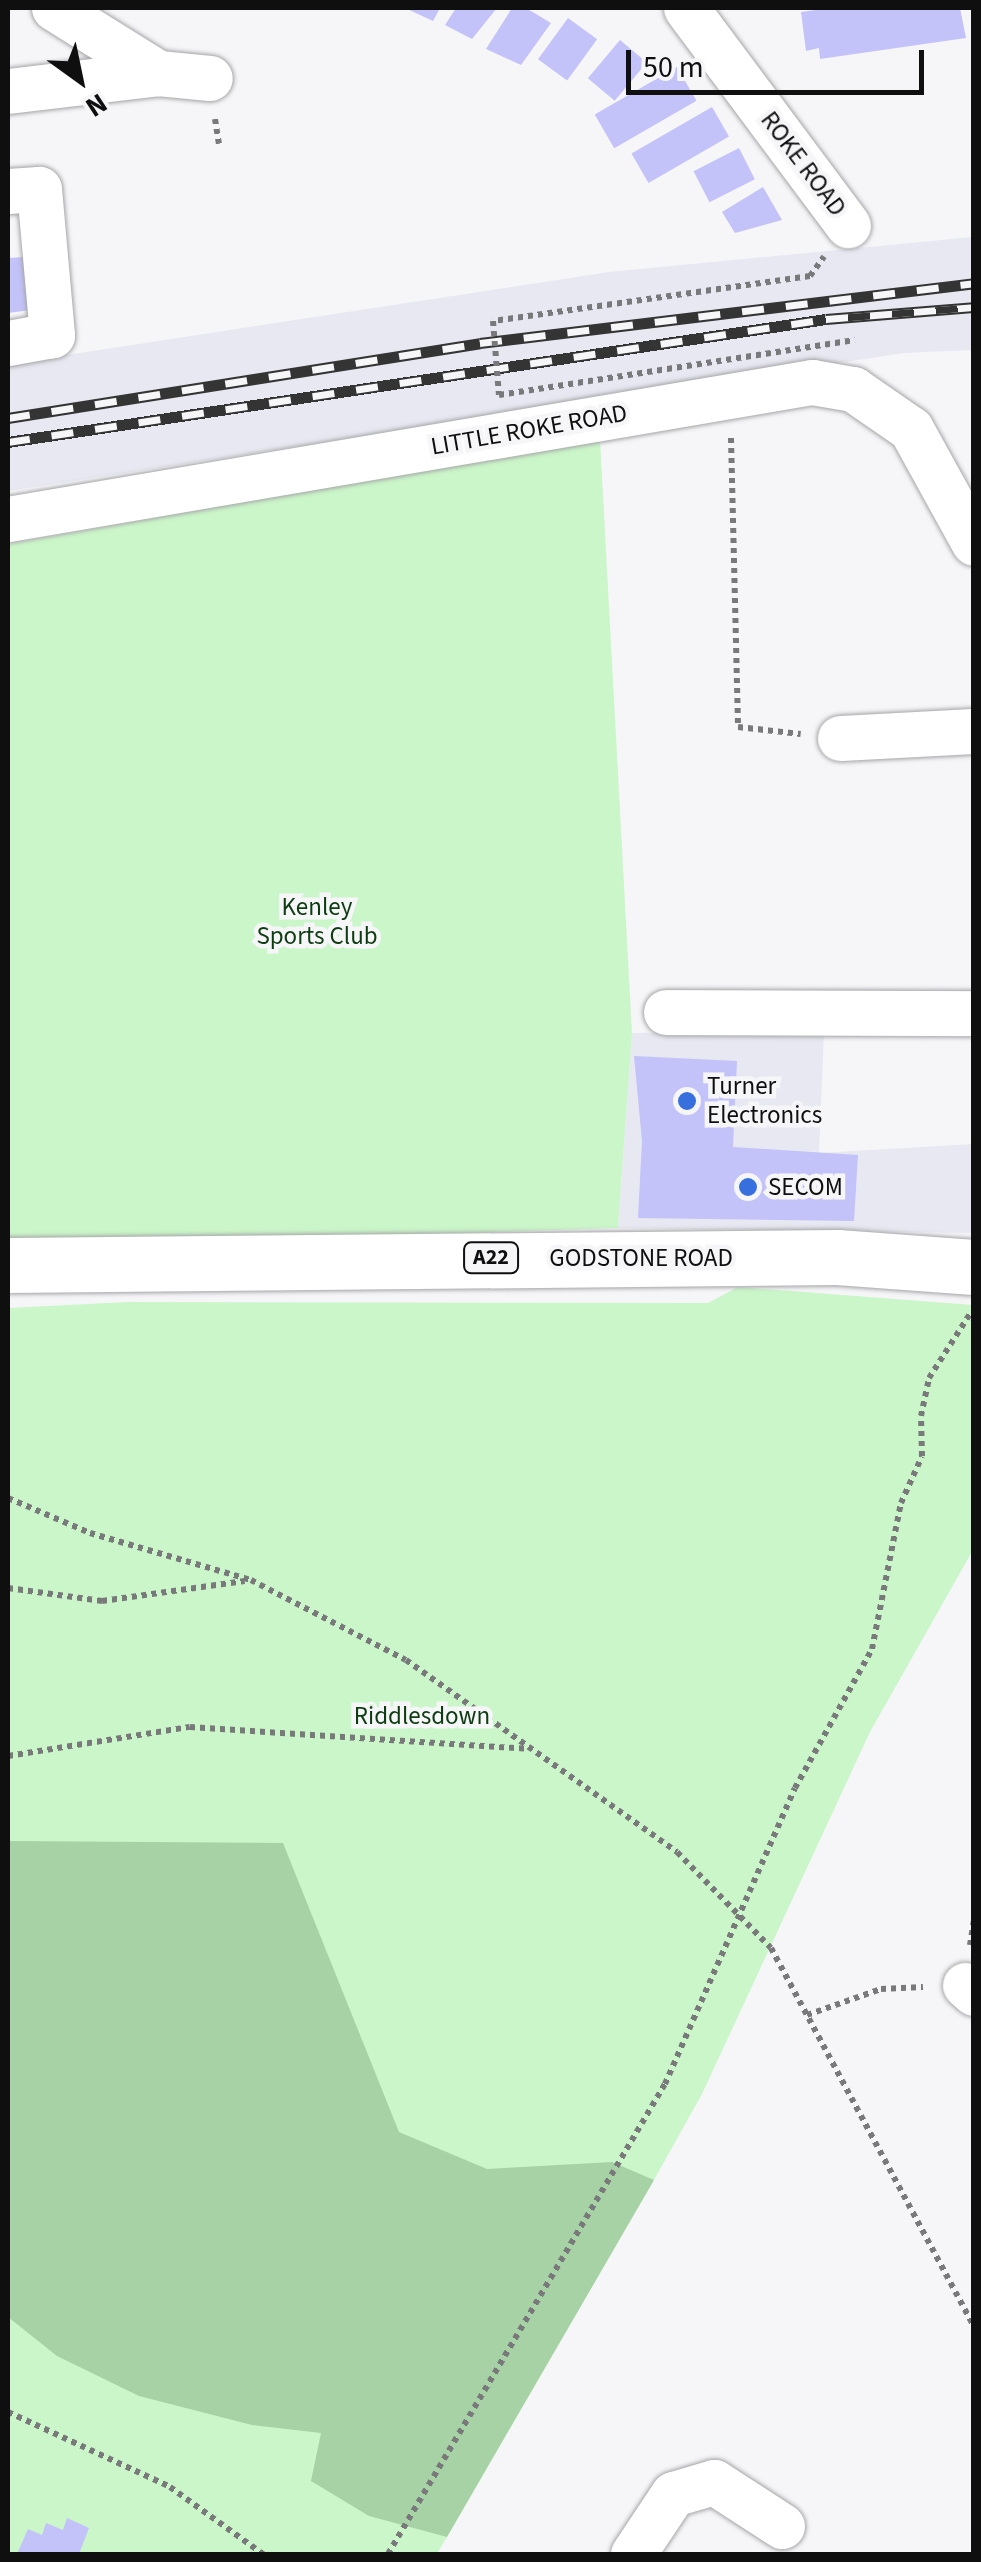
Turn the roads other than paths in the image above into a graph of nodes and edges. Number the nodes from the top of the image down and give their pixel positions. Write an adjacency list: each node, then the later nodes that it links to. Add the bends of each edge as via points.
1 (54, 8): 3 (street)
2 (686, 8): 7 (street, ROKE ROAD)
3 (158, 73): 4 (street); 5 (street)
4 (210, 78)
5 (8, 90)
6 (23, 190): 8 (street, via 52,335)
7 (848, 225)
8 (8, 343)
9 (8, 519): 10 (street, LITTLE ROKE ROAD, via 812,382 854,389 911,429)
10 (974, 543)
11 (974, 730): 12 (street)
12 (840, 738)
13 (666, 1012): 14 (street)
14 (974, 1013)
15 (8, 1265): 16 (highway, GODSTONE ROAD / A22, via 837,1257)
16 (974, 1267)
17 (782, 2526): 18 (street, via 714,2482 673,2494)
18 (633, 2554)

